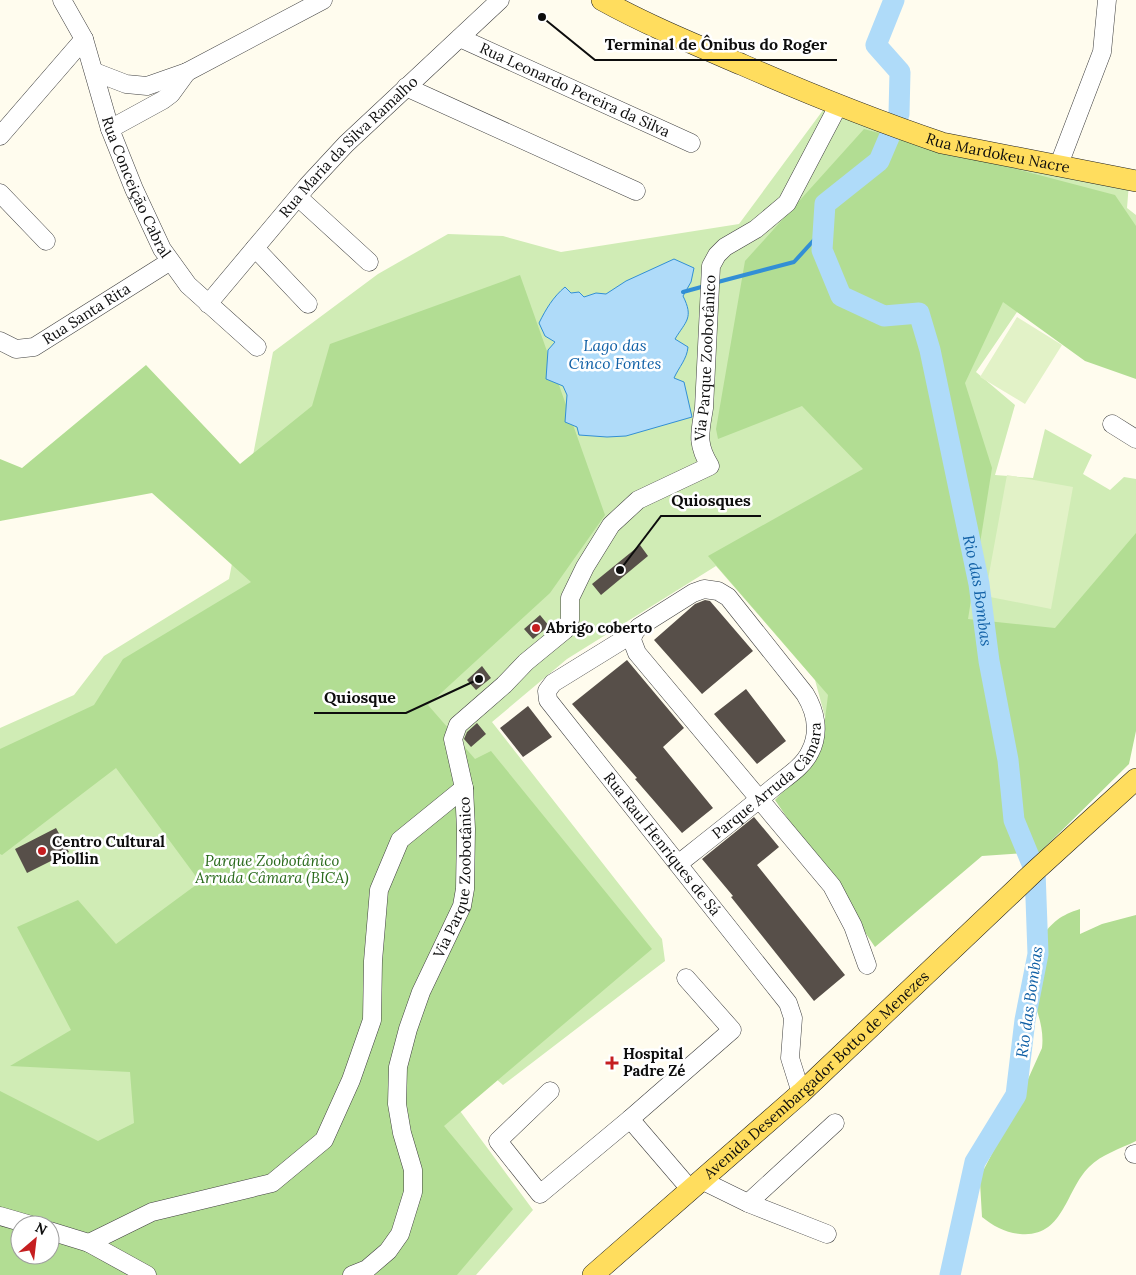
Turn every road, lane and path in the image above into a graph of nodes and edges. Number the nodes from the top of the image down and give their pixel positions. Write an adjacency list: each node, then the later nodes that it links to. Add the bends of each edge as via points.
1 (62, 0): 7 (street, Rua Conceição Cabral)
2 (323, 0): 9 (street)
3 (500, 0): 6 (street, Rua Maria da Silva Ramalho)
4 (602, 0): 11 (main road, Rua Mardokeu Nacre, via 674,36)
5 (1107, 0): 15 (street, via 1102,52)
6 (460, 38): 10 (street, Rua Maria da Silva Ramalho); 14 (street, Rua Leonardo Pereira da Silva)
7 (84, 39): 8 (street, Rua Conceição Cabral); 13 (street)
8 (95, 72): 9 (street, via 126,84 147,86); 12 (street, Rua Conceição Cabral)
9 (187, 72): 12 (street, via 163,100)
10 (406, 87): 17 (street); 19 (street, Rua Maria da Silva Ramalho, via 346,144)
11 (838, 106): 15 (main road, Rua Mardokeu Nacre, via 942,143); 32 (street, Via Parque Zoobotânico, via 787,203 774,216 717,255 709,286 704,408 698,430 703,455 710,466 638,500 611,525 570,598 570,620 565,630 458,726 452,739)
12 (110, 129): 22 (street, Rua Conceição Cabral, via 134,189)
13 (0, 136)
14 (691, 143)
15 (1058, 167): 16 (main road, Rua Mardokeu Nacre)
16 (1136, 181)
17 (636, 192)
18 (0, 193): 20 (street)
19 (298, 197): 21 (street, Rua Maria da Silva Ramalho); 23 (street)
20 (46, 241)
21 (255, 248): 24 (street, Rua Maria da Silva Ramalho); 25 (street)
22 (170, 262): 24 (street, Rua Conceição Cabral); 26 (street, Rua Santa Rita, via 34,347 16,350)
23 (369, 262)
24 (208, 304): 27 (street, Rua Conceição Cabral)
25 (308, 304)
26 (0, 340)
27 (257, 347)
28 (1112, 424): 29 (street)
29 (1136, 440)
30 (634, 633): 33 (street, via 632,640 637,653); 33 (street, Parque Arruda Câmara, via 693,593 704,589 718,591 728,597 805,694 814,709 816,725 810,753 801,765); 34 (street, Rua Raul Henriques de Sá, via 553,683 547,691 548,700)
31 (1136, 779): 38 (main road, Avenida Desembargador Botto de Menezes)
32 (464, 788): 45 (street, via 400,840 379,890 372,1020 351,1080 324,1140 272,1183 152,1212); 47 (street, Via Parque Zoobotânico, via 466,872 462,906 421,992 398,1067 397,1104 413,1170 413,1192 400,1234 388,1251 367,1269)
33 (760, 799): 34 (street, Parque Arruda Câmara); 35 (street, via 832,886 853,926)
34 (678, 864): 38 (street, Rua Raul Henriques de Sá, via 788,1003 793,1018 790,1058)
35 (867, 964)
36 (686, 978): 39 (street, via 732,1030)
37 (550, 1092): 39 (street, via 498,1141 540,1194)
38 (801, 1093): 41 (main road, Avenida Desembargador Botto de Menezes)
39 (630, 1119): 41 (street)
40 (835, 1123): 42 (street)
41 (696, 1184): 42 (street); 48 (main road, Avenida Desembargador Botto de Menezes)
42 (748, 1203): 44 (street)
43 (60, 1234): 45 (street)
44 (827, 1234)
45 (89, 1243): 46 (street)
46 (148, 1275)
47 (352, 1275)
48 (593, 1275)

